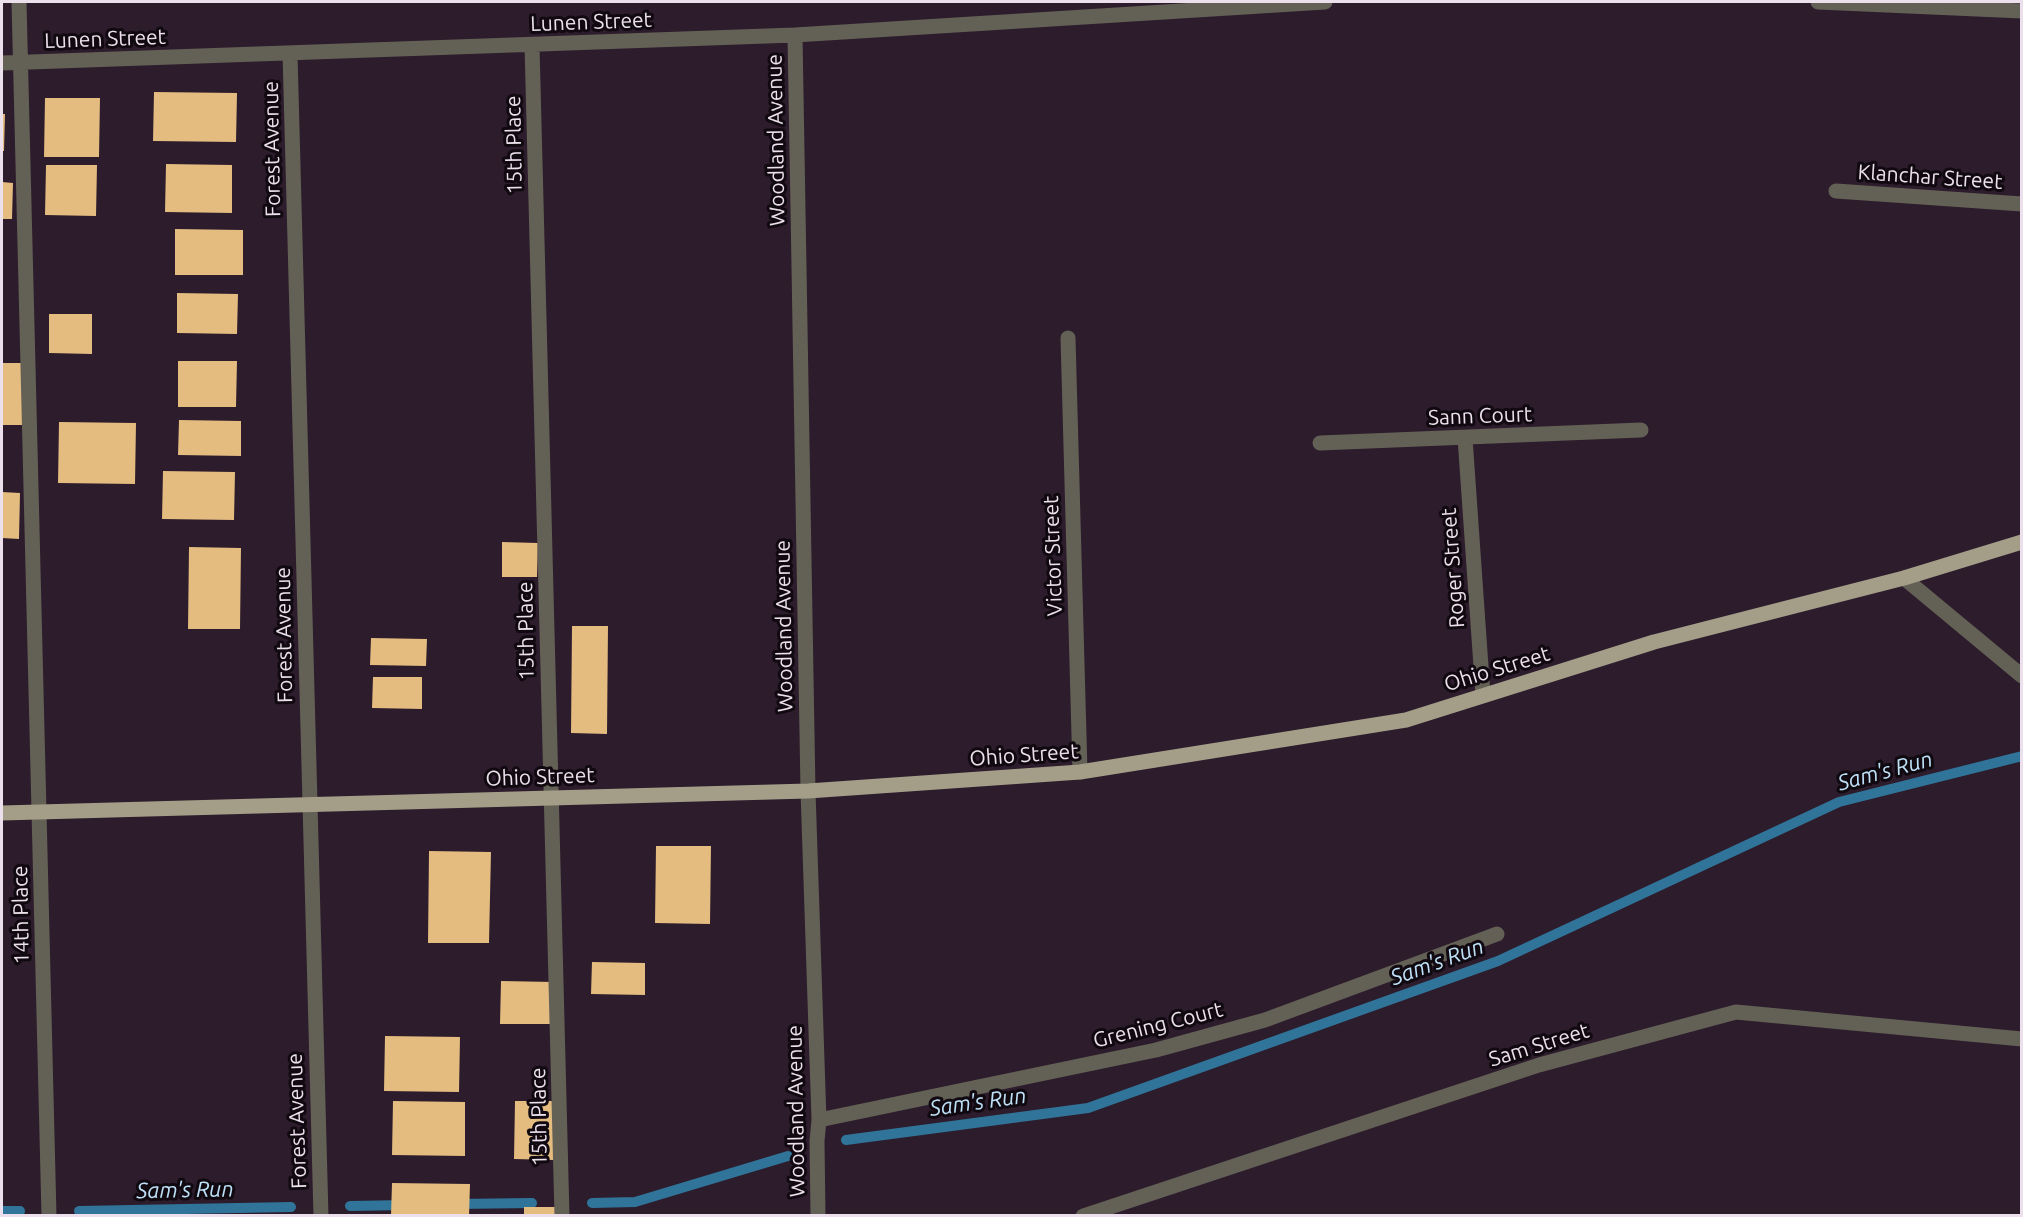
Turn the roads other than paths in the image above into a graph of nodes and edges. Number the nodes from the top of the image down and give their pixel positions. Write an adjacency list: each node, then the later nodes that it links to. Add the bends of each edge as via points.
1 (19, 2): 8 (street, 14th Place)
2 (1325, 2): 5 (street, Lunen Street)
3 (1818, 2): 4 (street)
4 (2022, 11)
5 (795, 35): 6 (street, Lunen Street); 21 (street, Woodland Avenue)
6 (532, 45): 7 (street, Lunen Street); 22 (street, 15th Place)
7 (290, 53): 8 (street, Lunen Street); 23 (street, Forest Avenue)
8 (21, 62): 9 (street, Lunen Street); 25 (street, 14th Place)
9 (2, 63)
10 (1836, 192): 11 (street, Klanchar Street)
11 (2022, 204)
12 (1068, 338): 20 (street, Victor Street)
13 (1641, 430): 14 (street, Sann Court)
14 (1465, 438): 15 (street, Sann Court); 19 (street, Roger Street)
15 (1320, 443)
16 (2022, 542): 17 (main road, Ohio Street)
17 (1904, 579): 18 (street); 19 (main road, Ohio Street, via 1654,642)
18 (2022, 676)
19 (1483, 695): 20 (main road, Ohio Street, via 1406,720)
20 (1080, 772): 21 (main road, Ohio Street)
21 (808, 791): 22 (main road, Ohio Street); 28 (street, Woodland Avenue)
22 (552, 798): 23 (main road, Ohio Street); 31 (street, 15th Place)
23 (310, 805): 25 (main road, Ohio Street); 30 (street, Forest Avenue)
24 (2, 813): 25 (main road, Ohio Street)
25 (39, 813): 29 (street, 14th Place)
26 (1497, 934): 28 (street, Grening Court, via 1265,1020 1156,1050)
27 (2022, 1039): 33 (street, Sam Street, via 1736,1012 1539,1065)
28 (819, 1120): 32 (street, Woodland Avenue)
29 (49, 1215)
30 (321, 1215)
31 (562, 1215)
32 (818, 1215)
33 (1083, 1215)

